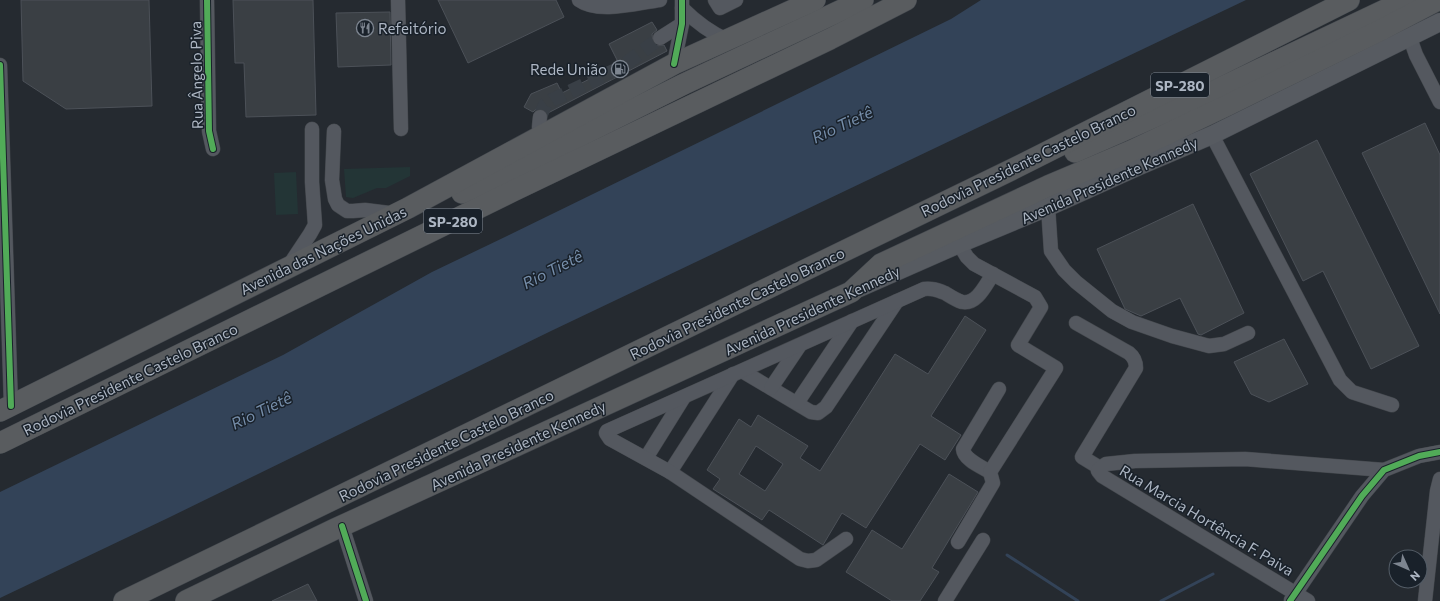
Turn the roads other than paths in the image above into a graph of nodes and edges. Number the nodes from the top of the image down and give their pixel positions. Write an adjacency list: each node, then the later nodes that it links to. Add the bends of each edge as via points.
1 (207, 0): 26 (street, Rua Ângelo Piva, via 209,131)
2 (398, 0): 23 (street)
3 (579, 0): 4 (street, via 585,5 608,7)
4 (660, 0)
5 (715, 0): 6 (street, via 720,8)
6 (736, 0)
7 (815, 0): 18 (highway, Avenida das Nações Unidas)
8 (863, 0): 31 (highway, via 684,84 488,182)
9 (906, 0): 48 (highway, Rodovia Presidente Castelo Branco / SP-280)
10 (1349, 0): 27 (highway, Rodovia Presidente Castelo Branco / SP-280)
11 (1406, 0): 27 (highway, via 1218,90 1057,160)
12 (1438, 0): 35 (highway, via 1131,151 1035,192 881,264)
13 (682, 4): 15 (street); 18 (street, via 708,31)
14 (1440, 22): 17 (main road, Avenida Presidente Kennedy)
15 (682, 24): 16 (street); 19 (street)
16 (660, 38)
17 (1410, 38): 21 (street); 25 (main road, Avenida Presidente Kennedy)
18 (727, 40): 19 (highway, Avenida das Nações Unidas)
19 (674, 64): 31 (highway, Avenida das Nações Unidas, via 541,126)
20 (0, 65): 47 (street)
21 (1440, 102)
22 (312, 129): 29 (street)
23 (401, 129)
24 (334, 131): 28 (street, via 332,180)
25 (1212, 135): 30 (main road, Avenida Presidente Kennedy); 46 (street, via 1340,380 1352,392)
26 (214, 149)
27 (1011, 170): 61 (highway, Rodovia Presidente Castelo Branco / SP-280)
28 (337, 202): 29 (street); 31 (street, via 347,211)
29 (314, 205): 33 (street, via 313,229)
30 (1048, 207): 32 (main road, Avenida Presidente Kennedy); 39 (street, via 1051,251 1054,256 1076,282 1112,311 1132,322 1209,346 1224,344)
31 (403, 211): 33 (highway, Avenida das Nações Unidas)
32 (959, 244): 34 (street, via 969,261); 35 (main road, Avenida Presidente Kennedy)
33 (286, 268): 47 (highway, Avenida das Nações Unidas)
34 (993, 274): 36 (street, via 983,290 970,301 962,302 930,288); 53 (street, via 1037,300 1041,307 1018,345 1056,368)
35 (851, 292): 56 (highway, Avenida Presidente Kennedy)
36 (897, 301): 37 (street); 45 (street, via 826,407 818,413 811,412)
37 (853, 321): 40 (street); 45 (street)
38 (1076, 323): 54 (street, Rua Marcia Hortência F. Paiva, via 1129,353 1136,362 1136,368 1082,457)
39 (1248, 333)
40 (801, 345): 41 (street); 42 (street)
41 (738, 373): 42 (street); 44 (street); 52 (street)
42 (771, 388): 45 (street)
43 (999, 389): 53 (street, via 963,449 968,458)
44 (684, 396): 50 (street); 50 (street, via 607,431 610,439)
45 (797, 403)
46 (1392, 405)
47 (5, 408)
48 (0, 443)
49 (1440, 452): 51 (street, via 1419,456)
50 (646, 458): 52 (street)
51 (1384, 470): 54 (street, via 1244,459 1136,461 1106,464); 60 (street, via 1362,496)
52 (670, 472): 57 (street, via 800,559 816,560)
53 (990, 472): 59 (street, via 993,483)
54 (1101, 472): 60 (street, Rua Marcia Hortência F. Paiva)
55 (1440, 479): 66 (street)
56 (342, 526): 62 (highway, Avenida Presidente Kennedy); 63 (street)
57 (846, 539)
58 (983, 540): 64 (street)
59 (958, 542)
60 (1292, 597): 65 (street, Rua Marcia Hortência F. Paiva)
61 (124, 601)
62 (186, 601)
63 (366, 601)
64 (945, 601)
65 (1308, 601)
66 (1425, 601)

